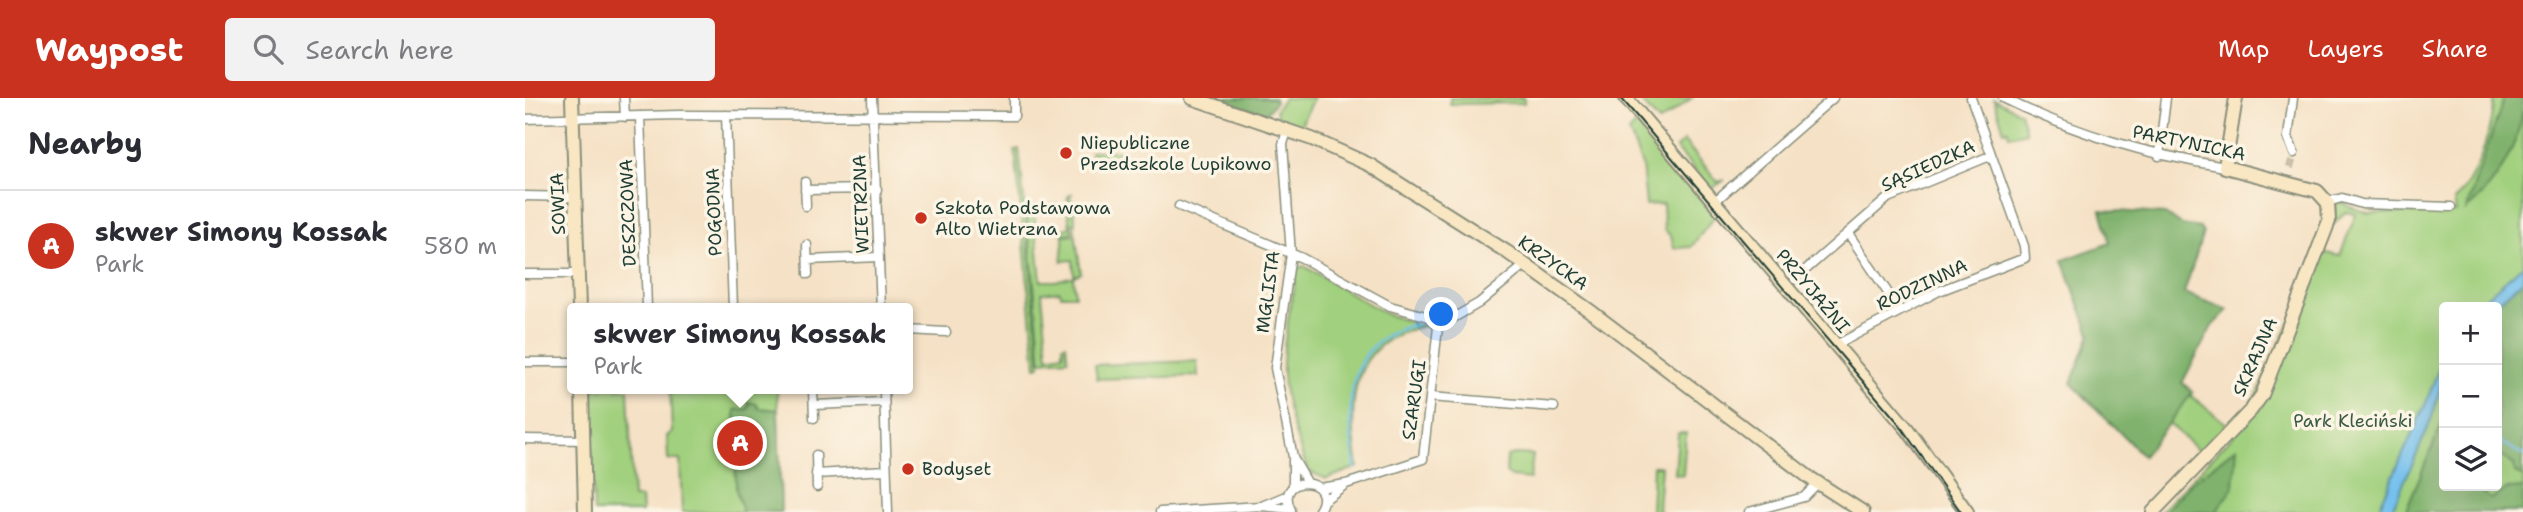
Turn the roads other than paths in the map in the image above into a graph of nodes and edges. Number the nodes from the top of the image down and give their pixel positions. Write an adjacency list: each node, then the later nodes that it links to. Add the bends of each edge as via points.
1 (572, 98): 18 (street, SOWIA)
2 (624, 98): 15 (street)
3 (872, 98): 16 (street, WIETRZNA)
4 (1014, 98): 16 (street, via 1014,116)
5 (1192, 98): 19 (street, KRZYCKA)
6 (1626, 98): 27 (street, PRZYJAŹNI)
7 (1833, 98): 27 (street)
8 (1971, 98): 21 (street)
9 (2003, 98): 22 (street, PARTYNICKA, via 2109,143)
10 (2166, 98): 22 (street)
11 (2236, 98): 23 (street)
12 (2293, 98): 20 (street, via 2288,137)
13 (726, 115): 14 (street); 16 (street); 44 (street, POGODNA)
14 (640, 116): 15 (street); 43 (street, DESZCZOWA)
15 (625, 117): 18 (street)
16 (872, 117): 24 (street, WIETRZNA)
17 (525, 119): 18 (street)
18 (572, 120): 26 (street, SOWIA)
19 (1287, 131): 34 (street, MGLISTA, via 1283,144); 37 (street, KRZYCKA, via 1367,163)
20 (2294, 153)
21 (1990, 156): 32 (street, SĄSIEDZKA, via 1894,194); 46 (street, RODZINNA, via 2025,258)
22 (2159, 156): 23 (street, PARTYNICKA)
23 (2225, 167): 28 (street, PARTYNICKA, via 2315,190)
24 (877, 189): 29 (street, via 805,186); 35 (street, WIETRZNA)
25 (525, 196): 26 (street)
26 (575, 197): 39 (street, SOWIA)
27 (1714, 202): 50 (street, PRZYJAŹNI)
28 (2327, 202): 31 (street, PARTYNICKA, via 2342,198 2362,204); 83 (street, SKRAJNA, via 2327,225 2262,395)
29 (806, 206)
30 (1179, 206): 34 (street)
31 (2451, 207)
32 (1848, 233): 41 (street, SĄSIEDZKA); 46 (street)
33 (807, 245): 36 (street)
34 (1291, 254): 47 (street, via 1390,306 1429,317); 64 (street, MGLISTA, via 1275,363)
35 (879, 257): 36 (street); 45 (street, WIETRZNA)
36 (808, 260): 40 (street)
37 (1525, 265): 47 (street, via 1479,303); 68 (street, KRZYCKA)
38 (525, 274): 39 (street)
39 (578, 274): 42 (street, SOWIA)
40 (808, 274)
41 (1795, 279)
42 (579, 303)
43 (647, 303)
44 (733, 303)
45 (881, 303)
46 (1900, 311): 50 (street, RODZINNA)
47 (1439, 327): 56 (street, SZARUGI)
48 (913, 330): 49 (street)
49 (946, 332)
50 (1836, 345): 82 (street, PRZYJAŹNI, via 1908,430)
51 (525, 362): 52 (street)
52 (567, 362)
53 (582, 394): 62 (street)
54 (813, 394): 58 (street)
55 (884, 394): 57 (street)
56 (1430, 397): 59 (street); 69 (street, SZARUGI, via 1423,459)
57 (884, 402): 58 (street); 65 (street)
58 (814, 405): 60 (street)
59 (1555, 407)
60 (814, 418)
61 (525, 439): 62 (street)
62 (583, 440): 76 (street)
63 (816, 455): 66 (street)
64 (1293, 457): 67 (street, MGLISTA); 72 (street, MGLISTA)
65 (887, 470): 66 (street); 77 (street)
66 (816, 474): 70 (street)
67 (1307, 482): 71 (street); 72 (street)
68 (1818, 483): 80 (street, via 1804,497); 81 (street, KRZYCKA)
69 (1346, 485): 71 (street); 73 (street)
70 (817, 486)
71 (1319, 488): 73 (street)
72 (1291, 491): 74 (street); 75 (street, MGLISTA)
73 (1323, 501): 79 (street)
74 (1261, 506): 75 (street); 78 (street)
75 (1291, 510)
76 (585, 512)
77 (888, 512)
78 (1160, 512)
79 (1318, 512)
80 (1749, 512)
81 (1863, 512)
82 (1967, 512)
83 (2153, 512)

